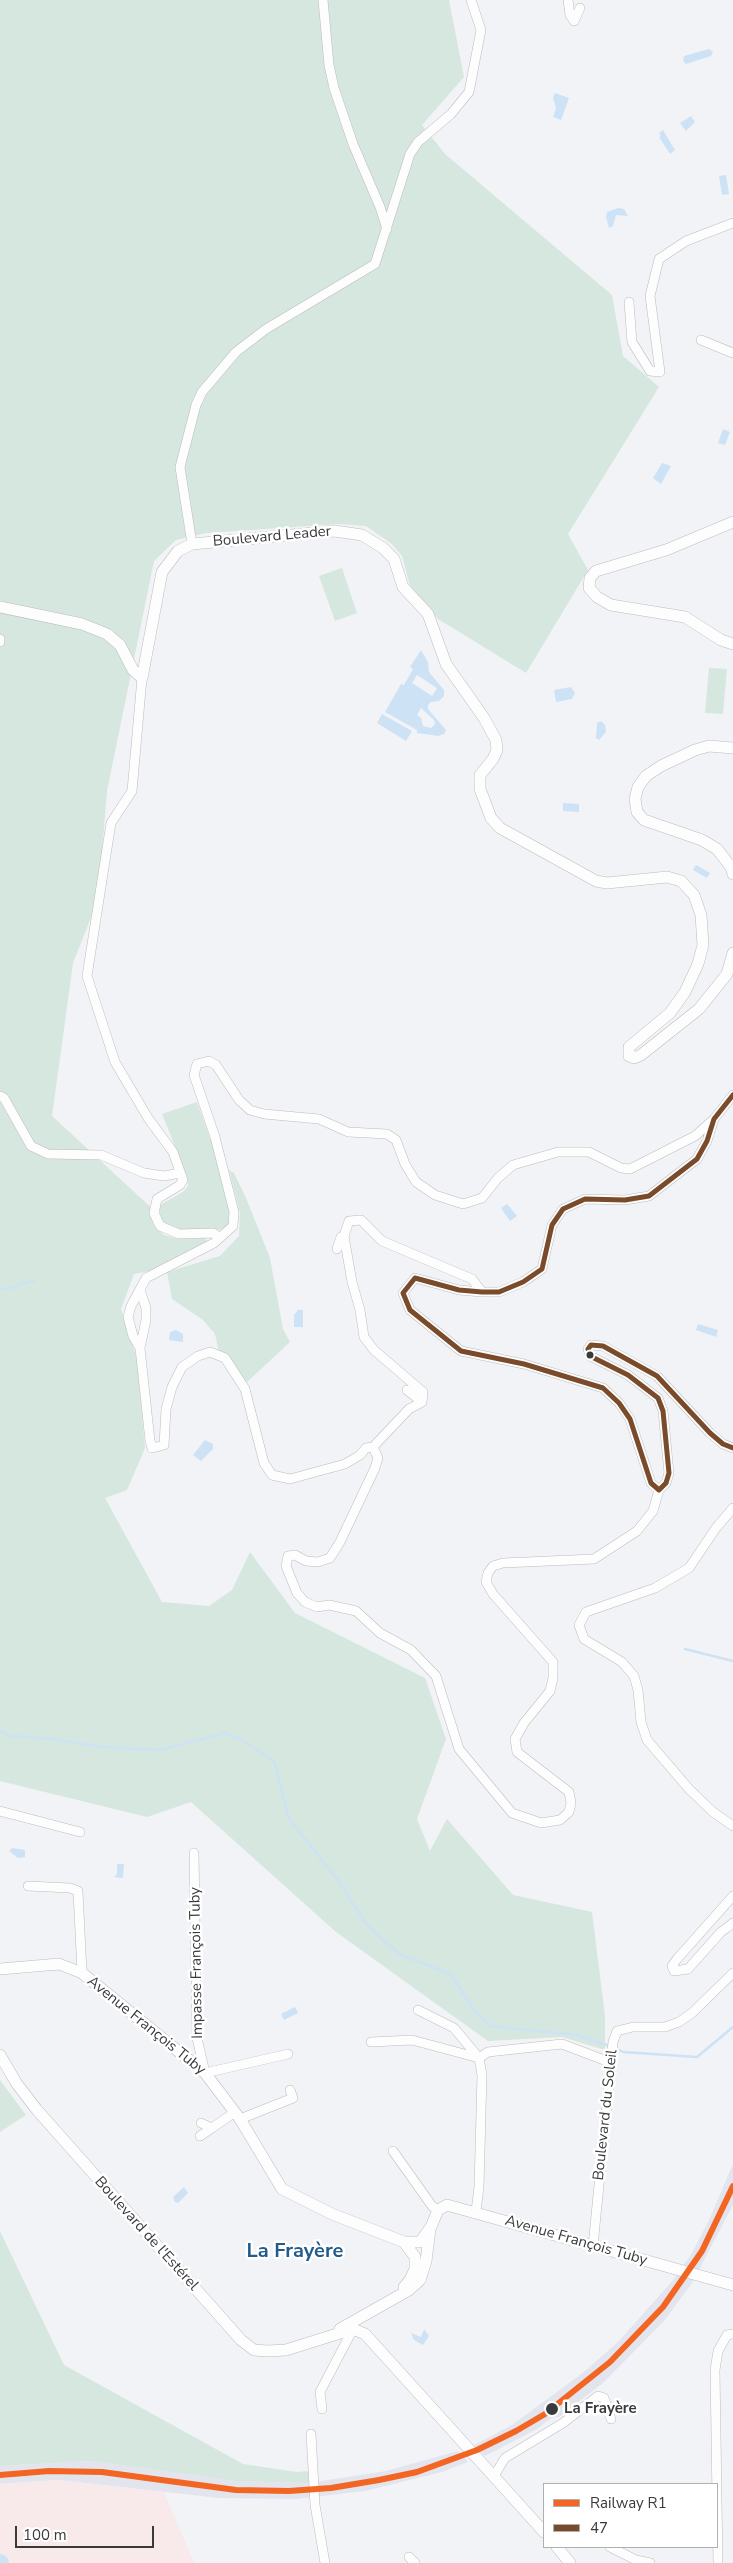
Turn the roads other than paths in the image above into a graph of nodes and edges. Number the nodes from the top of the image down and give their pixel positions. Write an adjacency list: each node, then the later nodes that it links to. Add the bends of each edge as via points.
1 (323, 0): 6 (street, via 334,88)
2 (471, 0): 6 (street, via 480,30 469,92 410,154)
3 (568, 0): 4 (street, via 574,21)
4 (580, 8)
5 (733, 223): 7 (street, via 686,241 659,260 650,296 660,372 650,371 632,342)
6 (387, 229): 11 (street, via 375,264 236,352 202,392 180,467)
7 (629, 302)
8 (701, 340): 9 (street)
9 (733, 353)
10 (733, 522): 13 (street, via 666,550 596,571 590,578 589,588 611,606 685,617)
11 (192, 544): 14 (street, Boulevard Leader, via 178,552 162,572); 17 (street, Boulevard Leader, via 335,531 362,535 382,548 394,559 403,587 428,614 446,664 496,740 494,759 480,775 480,789 491,818 500,828 596,881 607,883 667,877 681,882 694,895 701,915 703,945 698,964 685,992 670,1013 629,1048 629,1056 641,1056 699,1009 726,974)
12 (0, 607): 14 (street, via 82,624 107,634 120,645 133,670)
13 (733, 644)
14 (142, 678): 21 (street, via 132,790 111,823 88,976 115,1062 148,1118 173,1152)
15 (733, 748): 16 (street, via 702,748 660,766 646,776 635,799 637,812 644,820 702,840 717,849)
16 (733, 874)
17 (733, 953)
18 (733, 1095): 20 (street)
19 (0, 1096): 21 (street, via 31,1146 48,1154 101,1155 144,1172 164,1176)
20 (714, 1119): 23 (street, via 695,1136 630,1169 621,1168 589,1152 558,1152 514,1165 482,1198 463,1204 435,1195 416,1182 396,1140 387,1134 348,1132 319,1119 250,1110 209,1061 197,1064 194,1075 215,1137 234,1212 233,1226); 26 (street, via 697,1159 674,1178 649,1196 625,1200 585,1199 563,1210 552,1225 542,1268 523,1282 499,1292)
21 (180, 1173): 23 (street, via 183,1180 180,1185 157,1199 154,1213 160,1226 179,1234 213,1233)
22 (344, 1236): 24 (street); 26 (street, via 349,1221 361,1220 382,1241 472,1279); 30 (street, via 364,1337 374,1350 423,1392)
23 (220, 1238): 25 (street, via 146,1278)
24 (337, 1249)
25 (140, 1290): 27 (street, via 146,1320); 27 (street, via 128,1317)
26 (482, 1292): 34 (street, via 459,1290 415,1278 403,1293 410,1310 461,1351 524,1364 603,1388 619,1403 630,1420 651,1483)
27 (140, 1348): 32 (street, via 152,1448 164,1445 166,1409 182,1367 210,1352 225,1358 245,1389 264,1463 272,1475 290,1479 345,1464 366,1448)
28 (407, 1390): 30 (street)
29 (403, 1400): 31 (street)
30 (422, 1402): 31 (street)
31 (409, 1409): 32 (street)
32 (374, 1447): 34 (street, via 378,1458 375,1468 330,1558 318,1562 288,1556 286,1566 297,1593 305,1602 317,1607 329,1605 356,1611 380,1633 411,1650 436,1676 459,1749 512,1813 541,1823 560,1820 569,1812 572,1802 569,1792 517,1752 515,1739 550,1691 553,1662 493,1594 486,1582 488,1573 493,1566 503,1563 594,1559 638,1531 653,1512)
33 (733, 1448): 34 (street, via 710,1433 657,1376 603,1346 592,1345 588,1350 590,1356 628,1375 658,1398 663,1411 669,1473)
34 (659, 1490)
35 (733, 1508): 37 (street, via 689,1568 655,1588 586,1612 579,1624 584,1639 622,1662 634,1676 647,1740 689,1789)
36 (0, 1811): 38 (street)
37 (733, 1826)
38 (80, 1832)
39 (194, 1853): 52 (street, Impasse François Tuby, via 197,2038)
40 (28, 1886): 44 (street, Avenue François Tuby, via 78,1891)
41 (733, 1896): 42 (street, via 677,1959 672,1966 674,1971 688,1969 721,1932)
42 (733, 1924)
43 (0, 1969): 44 (street, Avenue François Tuby, via 59,1964)
44 (82, 1973): 52 (street, Avenue François Tuby)
45 (733, 1973): 51 (street, Boulevard du Soleil, via 679,2022 666,2027 633,2027 617,2031)
46 (418, 2010): 50 (street, via 454,2028)
47 (371, 2042): 50 (street, via 412,2040)
48 (288, 2054): 52 (street)
49 (0, 2055): 70 (street, Boulevard de l'Estérel, via 37,2110 241,2340 254,2350 267,2351 286,2350)
50 (479, 2058): 51 (street, via 488,2052 562,2044); 60 (street, via 482,2076)
51 (612, 2058): 63 (street, Boulevard du Soleil)
52 (205, 2073): 54 (street, Avenue François Tuby)
53 (290, 2090): 54 (street, via 293,2098)
54 (238, 2116): 56 (street); 62 (street, Avenue François Tuby, via 282,2189 332,2214)
55 (201, 2123): 56 (street)
56 (212, 2128): 57 (street)
57 (200, 2136)
58 (393, 2151): 59 (street)
59 (438, 2210): 60 (street, Avenue François Tuby, via 448,2205); 61 (street)
60 (476, 2211): 63 (street, Avenue François Tuby)
61 (430, 2227): 62 (street, via 420,2242); 65 (street, Boulevard de l'Estérel, via 420,2280)
62 (404, 2242): 65 (street, Boulevard de l'Estérel, via 416,2257 415,2269 410,2280)
63 (593, 2246): 64 (street, Avenue François Tuby)
64 (733, 2285)
65 (392, 2299): 66 (street, Boulevard de l'Estérel)
66 (362, 2318): 68 (street); 70 (street, Boulevard de l'Estérel)
67 (353, 2329): 68 (street); 70 (street, Boulevard de l'Estérel); 71 (street, via 320,2392)
68 (365, 2334): 74 (street)
69 (733, 2334): 75 (street, via 727,2335 718,2351 715,2370)
70 (325, 2336)
71 (322, 2409)
72 (611, 2420): 74 (street, via 604,2398 598,2396 563,2423 505,2458)
73 (311, 2434): 80 (street, via 314,2504)
74 (494, 2476): 76 (street)
75 (717, 2483)
76 (543, 2531)
77 (558, 2548): 81 (street)
78 (612, 2548): 82 (street)
79 (718, 2548): 83 (street)
80 (325, 2563)
81 (570, 2563)
82 (650, 2563)
83 (718, 2563)

